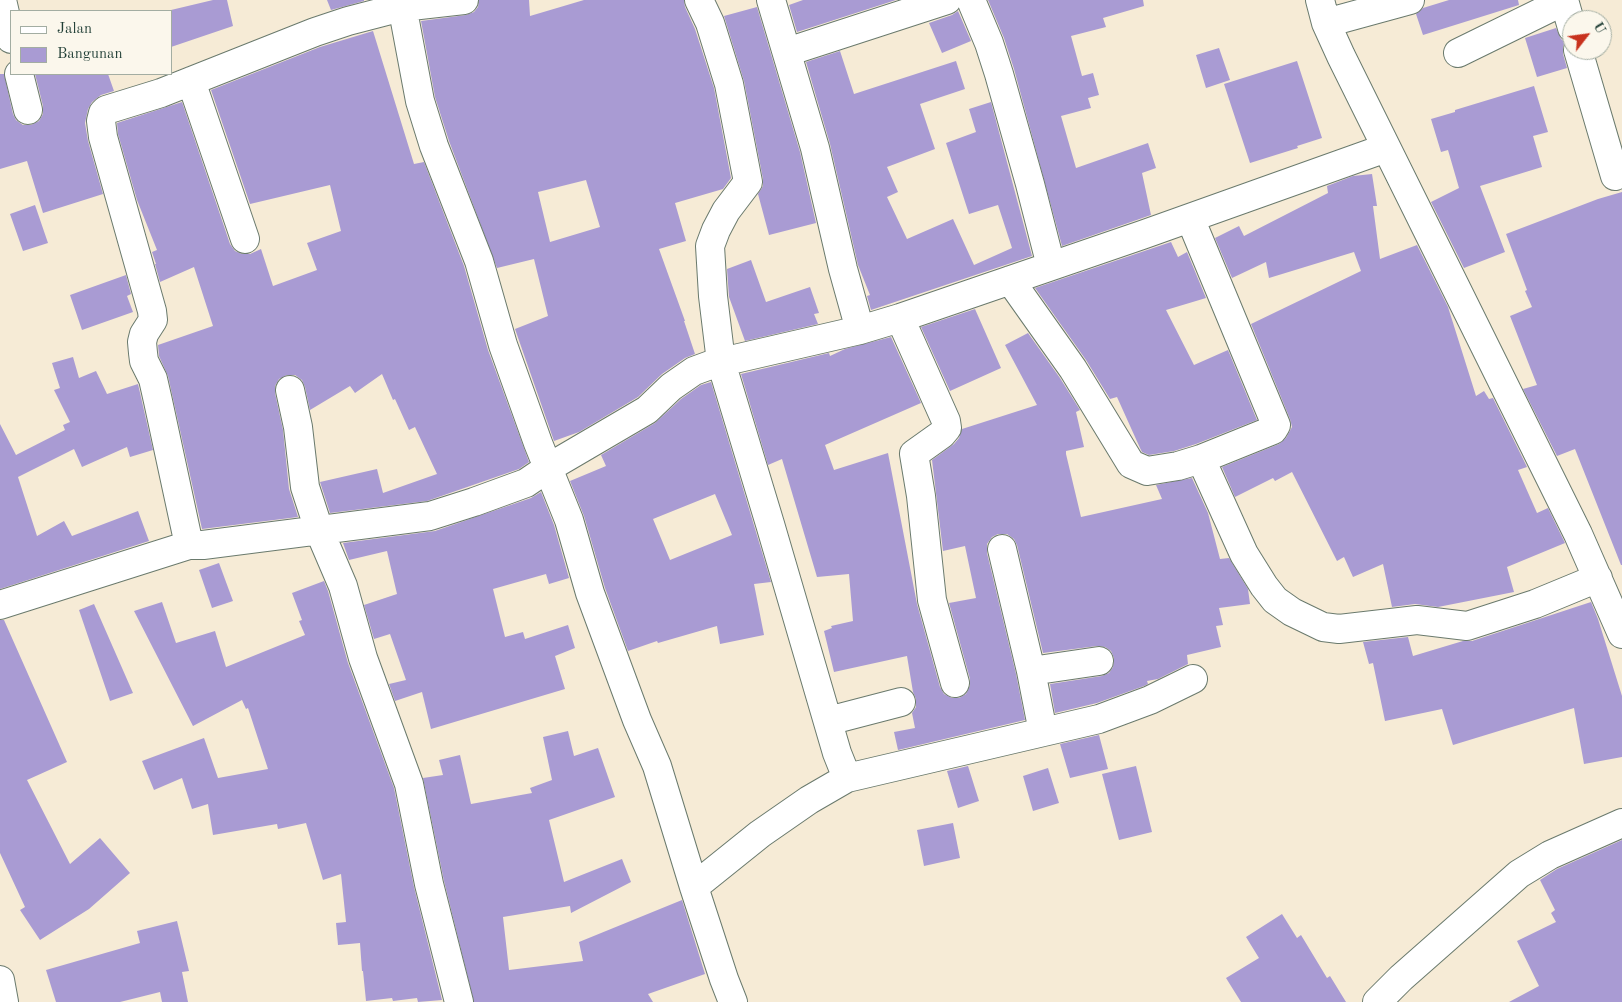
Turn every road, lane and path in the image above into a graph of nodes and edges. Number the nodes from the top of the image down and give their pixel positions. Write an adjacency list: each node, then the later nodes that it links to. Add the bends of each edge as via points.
1 (2, 0): 11 (main road)
2 (464, 0): 9 (main road)
3 (699, 0): 26 (main road, via 710,23 728,84 748,172 748,182 726,211 710,246)
4 (771, 0): 12 (main road)
5 (947, 0): 12 (main road)
6 (971, 0): 22 (main road, via 999,74)
7 (1410, 0): 10 (main road)
8 (1564, 0): 13 (main road)
9 (401, 3): 16 (main road, via 314,32); 29 (main road, via 420,101 434,146 479,261 502,345)
10 (1323, 11): 18 (main road)
11 (10, 35)
12 (787, 52): 25 (main road, via 815,148)
13 (1458, 53)
14 (1581, 60): 19 (main road)
15 (20, 75): 17 (main road)
16 (191, 81): 21 (main road); 31 (main road, via 106,110 101,121 152,311 153,320 142,342 144,361 153,379)
17 (28, 110)
18 (1386, 148): 20 (main road); 33 (main road)
19 (1615, 176)
20 (1190, 218): 22 (main road); 28 (main road, via 1276,425 1273,430)
21 (245, 239)
22 (1050, 266): 23 (main road)
23 (1010, 280): 24 (main road); 28 (main road, via 1072,369 1131,464 1147,471)
24 (900, 318): 25 (main road); 39 (main road, via 946,421 942,434 914,454 922,496 932,600)
25 (860, 330): 26 (main road)
26 (721, 362): 29 (main road, via 694,371 647,410); 41 (main road)
27 (290, 390): 30 (main road, via 305,486)
28 (1201, 459): 33 (main road, via 1244,554 1264,586 1275,600 1292,612 1323,627 1339,629 1417,620 1467,626 1535,604)
29 (548, 468): 30 (main road, via 512,489 430,516); 45 (main road, via 569,520 607,640 657,766)
30 (319, 530): 31 (main road); 48 (main road, via 343,586 364,658 409,784 429,884)
31 (190, 545): 34 (main road)
32 (1002, 548): 37 (main road)
33 (1598, 578): 35 (main road)
34 (0, 605)
35 (1622, 634)
36 (1099, 661): 37 (main road)
37 (1031, 671): 42 (main road)
38 (1193, 680): 42 (main road, via 1099,719)
39 (956, 683)
40 (901, 702): 41 (main road)
41 (828, 721): 43 (main road)
42 (1043, 732): 43 (main road)
43 (847, 778): 45 (main road, via 760,834)
44 (1622, 823): 50 (main road, via 1519,874)
45 (694, 887): 49 (main road)
46 (0, 980): 47 (main road)
47 (4, 1002)
48 (459, 1002)
49 (733, 1002)
50 (1377, 1002)

